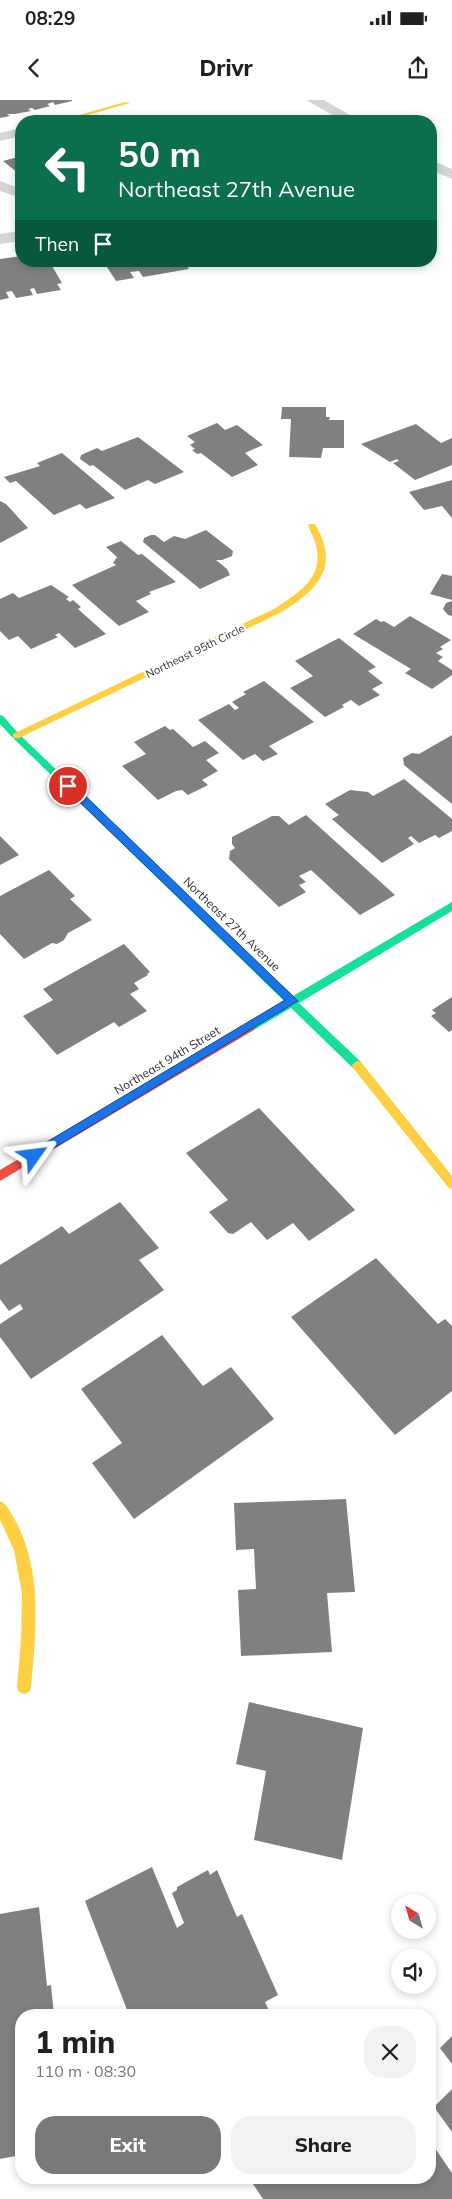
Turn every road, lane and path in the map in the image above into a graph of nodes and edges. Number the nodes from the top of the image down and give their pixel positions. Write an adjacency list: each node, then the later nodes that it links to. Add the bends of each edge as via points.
1 (313, 100): 4 (street)
2 (127, 103): 3 (street)
3 (84, 115)
4 (341, 115)
5 (15, 133): 6 (street)
6 (0, 137)
7 (437, 167): 8 (street)
8 (452, 175)
9 (0, 186): 10 (street)
10 (15, 192)
11 (15, 237): 12 (street)
12 (0, 239)
13 (312, 526): 15 (street, Northeast 95th Circle, via 322,548 321,565 313,582 298,598 251,624)
14 (0, 718): 15 (street, Northeast 27th Avenue)
15 (16, 736): 17 (street, Northeast 27th Avenue)
16 (452, 906): 17 (street, Northeast 94th Street)
17 (293, 1001): 18 (street, Northeast 94th Street); 19 (street, Northeast 27th Avenue, via 363,1070)
18 (0, 1176)
19 (452, 1184)
20 (0, 1507): 21 (street, via 11,1522 24,1564 30,1602)
21 (24, 1687)

